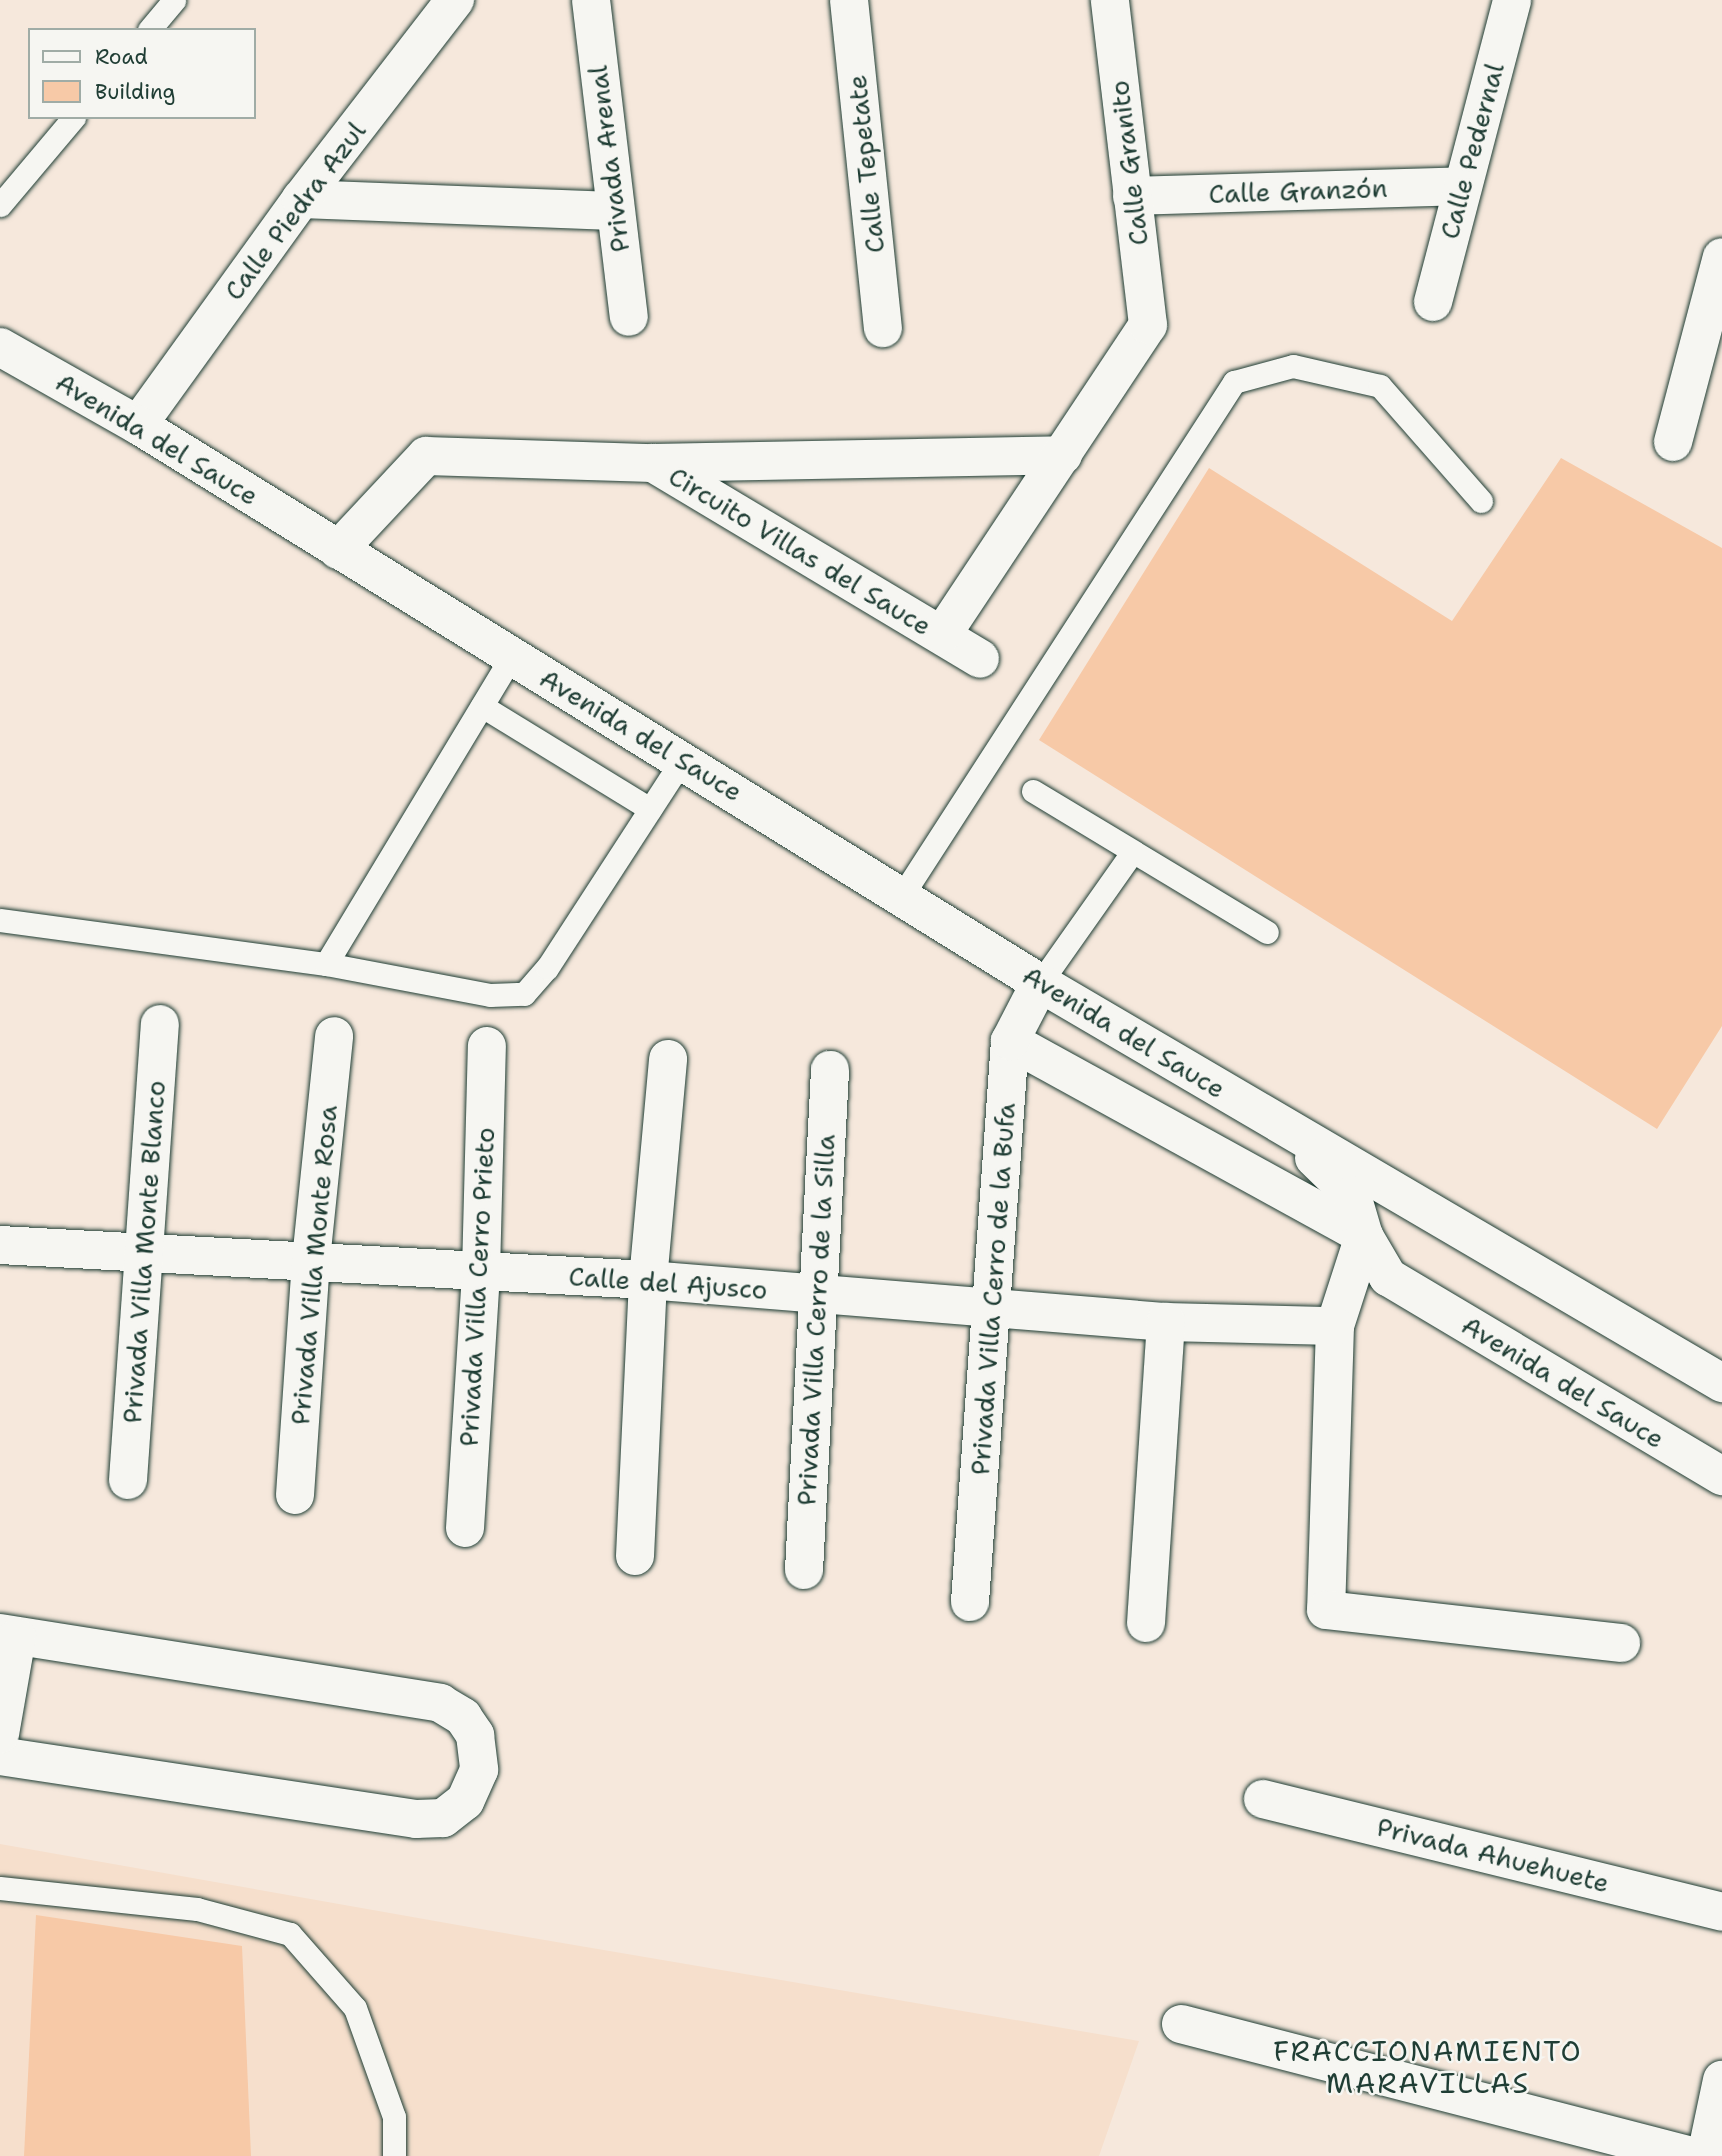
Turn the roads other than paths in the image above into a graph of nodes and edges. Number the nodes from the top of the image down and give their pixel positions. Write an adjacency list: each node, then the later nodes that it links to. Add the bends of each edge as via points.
1 (174, 0): 7 (lane)
2 (455, 0): 11 (street, Calle Piedra Azul)
3 (591, 0): 13 (street, Privada Arenal)
4 (849, 0): 18 (street, Calle Tepetate)
5 (1111, 0): 10 (street, Calle Granito)
6 (1512, 0): 9 (street, Calle Pedernal)
7 (151, 28)
8 (73, 119): 12 (lane)
9 (1463, 186): 10 (street, Calle Granzón); 15 (street, Calle Pedernal)
10 (1132, 196): 17 (street, Calle Granito)
11 (301, 199): 13 (street); 20 (street, Calle Piedra Azul)
12 (0, 205)
13 (614, 211): 16 (street, Privada Arenal)
14 (1722, 257): 21 (street)
15 (1433, 302)
16 (629, 317)
17 (1148, 325): 22 (street, Circuito Villas del Sauce)
18 (883, 328)
19 (0, 347): 20 (street, Avenida del Sauce)
20 (138, 425): 25 (street, Avenida del Sauce)
21 (1673, 443)
22 (1063, 455): 23 (street, Circuito Villas del Sauce); 26 (street, Circuito Villas del Sauce)
23 (653, 463): 25 (street, Circuito Villas del Sauce, via 426,456); 26 (street, Circuito Villas del Sauce)
24 (1481, 501): 34 (lane, via 1380,386 1293,366 1234,382)
25 (338, 550): 27 (street, Avenida del Sauce)
26 (942, 635): 28 (street)
27 (512, 656): 29 (lane); 30 (street, Avenida del Sauce)
28 (980, 659)
29 (482, 706): 32 (lane); 37 (lane)
30 (682, 760): 32 (lane); 34 (street, Avenida del Sauce)
31 (1033, 792): 33 (lane)
32 (650, 809): 37 (lane, via 547,968 524,994 490,995)
33 (1131, 854): 36 (lane); 38 (lane)
34 (903, 894): 38 (street, Avenida del Sauce)
35 (0, 920): 37 (lane)
36 (1267, 932)
37 (326, 964)
38 (1040, 983): 41 (street, Privada Villa Cerro de la Bufa); 45 (street, Avenida del Sauce)
39 (160, 1024): 48 (street, Privada Villa Monte Blanco)
40 (334, 1036): 49 (street, Privada Villa Monte Rosa)
41 (1010, 1041): 46 (street); 53 (street, Privada Villa Cerro de la Bufa)
42 (487, 1046): 50 (street, Privada Villa Cerro Prieto)
43 (668, 1059): 51 (street)
44 (830, 1070): 52 (street, Privada Villa Cerro de la Silla)
45 (1281, 1125): 46 (street, Avenida del Sauce, via 1352,1195); 56 (street, Avenida del Sauce)
46 (1364, 1236): 55 (street); 57 (street, Avenida del Sauce, via 1388,1277)
47 (0, 1245): 48 (street, Calle del Ajusco)
48 (142, 1252): 49 (street, Calle del Ajusco); 58 (street, Privada Villa Monte Blanco)
49 (311, 1260): 50 (street, Calle del Ajusco); 59 (street, Privada Villa Monte Rosa)
50 (481, 1271): 51 (street, Calle del Ajusco); 60 (street, Privada Villa Cerro Prieto)
51 (648, 1280): 52 (street, Calle del Ajusco); 61 (street)
52 (816, 1293): 53 (street, Calle del Ajusco); 62 (street, Privada Villa Cerro de la Silla)
53 (992, 1307): 54 (street, Calle del Ajusco); 63 (street, Privada Villa Cerro de la Bufa)
54 (1166, 1322): 55 (street, Calle del Ajusco); 64 (street)
55 (1335, 1326): 66 (street, via 1326,1610)
56 (1722, 1383)
57 (1722, 1476)
58 (128, 1480)
59 (295, 1495)
60 (465, 1528)
61 (635, 1556)
62 (804, 1570)
63 (970, 1602)
64 (1146, 1623)
65 (8, 1635): 67 (street); 68 (street, via 440,1703 463,1717 475,1735 479,1770 465,1801 443,1818 416,1819)
66 (1620, 1643)
67 (0, 1734)
68 (0, 1756)
69 (1264, 1799): 71 (street, Privada Ahuehuete)
70 (0, 1888): 74 (lane, via 197,1909 290,1934 355,2008 394,2117)
71 (1722, 1912)
72 (1181, 2024): 75 (street)
73 (1722, 2080): 76 (street)
74 (394, 2156)
75 (1692, 2156)
76 (1706, 2156)

